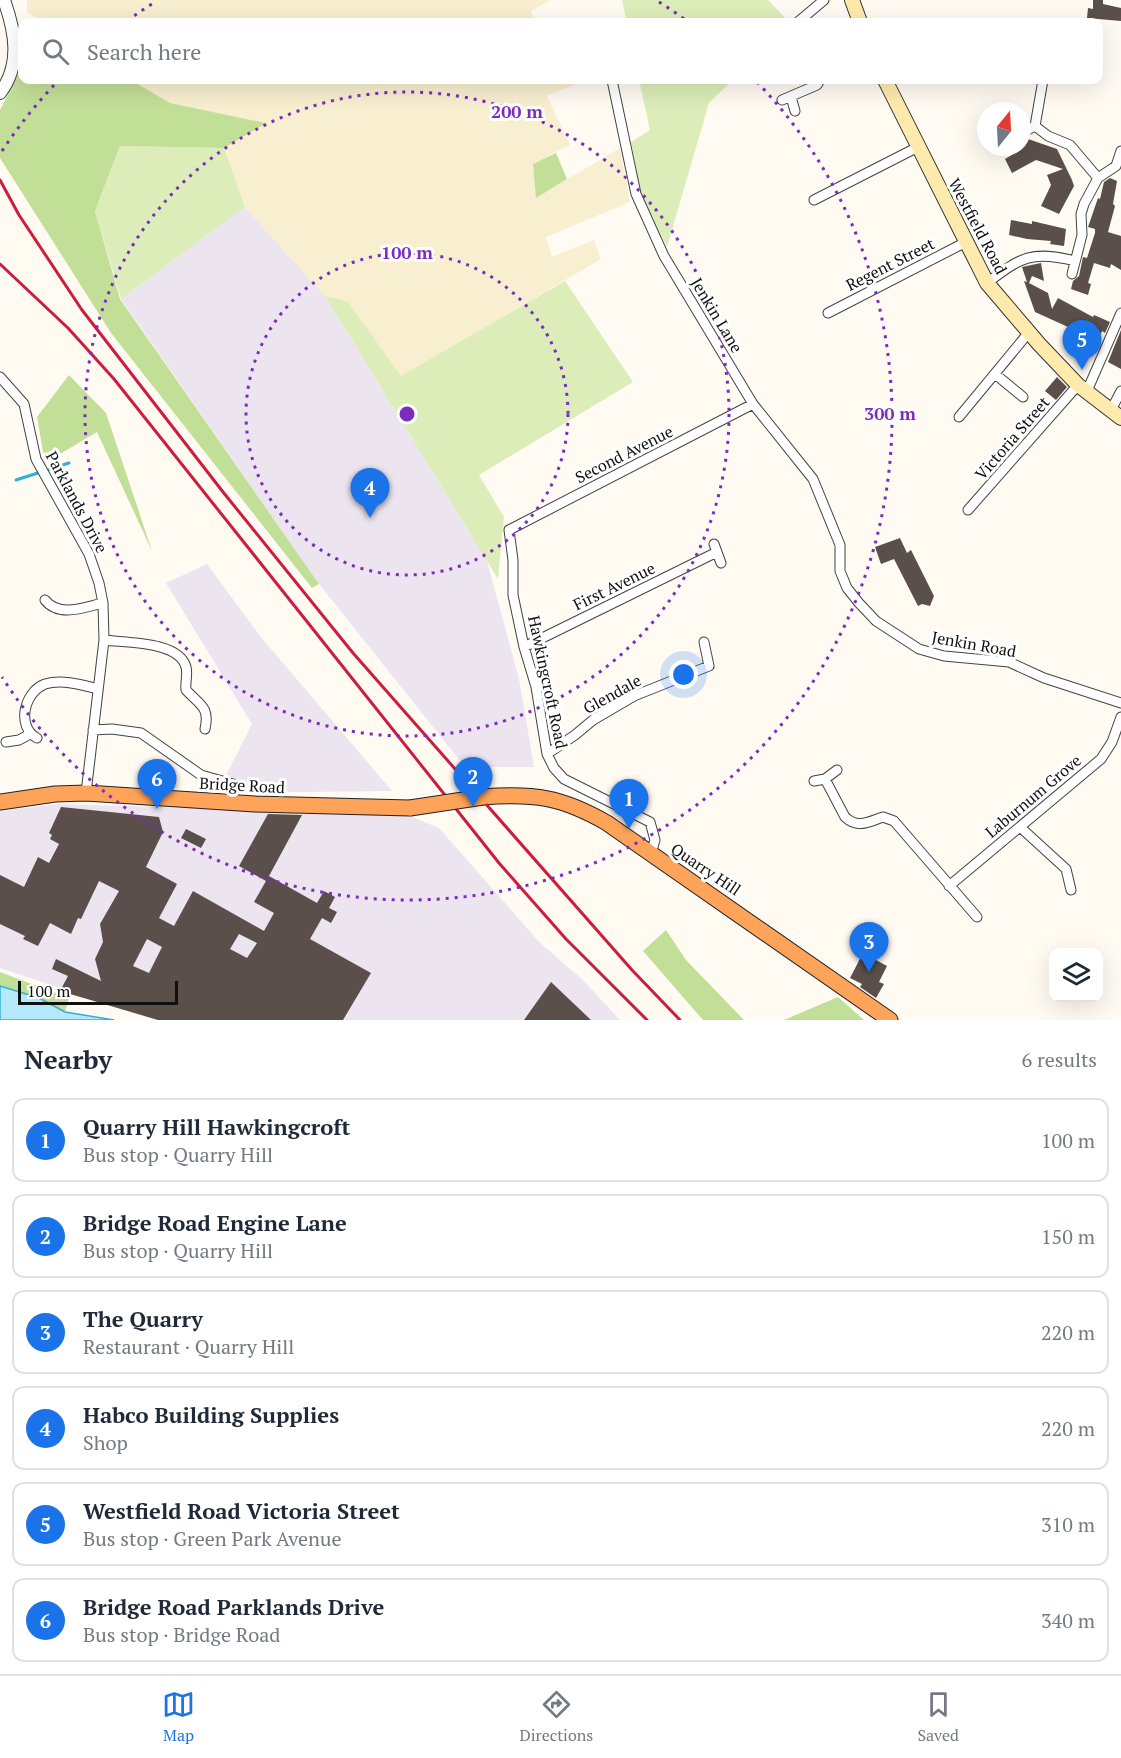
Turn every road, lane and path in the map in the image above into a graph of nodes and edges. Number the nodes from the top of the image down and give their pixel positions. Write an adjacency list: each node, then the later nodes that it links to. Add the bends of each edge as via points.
1 (4, 0): 10 (street, via 15,46 13,63)
2 (824, 0): 4 (street)
3 (852, 0): 5 (main road)
4 (803, 18)
5 (859, 18)
6 (613, 84): 30 (street, Jenkin Lane, via 636,194 664,256)
7 (818, 84): 11 (street, via 786,98)
8 (887, 84): 14 (main road, Westfield Road)
9 (1042, 84): 12 (street)
10 (0, 93)
11 (795, 111)
12 (1035, 126): 13 (street); 16 (street, via 1070,145)
13 (1031, 128)
14 (918, 147): 17 (street); 18 (main road, Westfield Road)
15 (1121, 151): 16 (street, via 1116,166)
16 (1098, 178): 19 (street, via 1081,214 1082,235)
17 (814, 200)
18 (966, 242): 21 (main road, Westfield Road); 22 (street, Regent Street)
19 (1075, 261): 20 (street); 21 (street, via 1044,255 1030,257)
20 (1072, 273)
21 (987, 283): 24 (main road, Westfield Road)
22 (828, 313)
23 (1121, 313): 27 (street, Victoria Street)
24 (1030, 331): 25 (street); 27 (main road, Westfield Road)
25 (995, 374): 29 (street); 32 (street)
26 (0, 377): 38 (street, Parklands Drive, via 24,404 36,459 89,554)
27 (1082, 388): 31 (main road, Westfield Road); 33 (street, Victoria Street)
28 (1121, 391): 31 (street)
29 (1023, 397)
30 (753, 404): 34 (street, Second Avenue); 35 (street, Jenkin Lane, via 813,479)
31 (1116, 414)
32 (959, 417)
33 (968, 510)
34 (509, 530): 41 (street, Hawkingcroft Road, via 513,595)
35 (840, 545): 43 (street, Jenkin Road, via 840,571 847,588 876,621 919,649 944,656 1009,662)
36 (721, 563): 41 (street, First Avenue, via 715,548)
37 (45, 600): 38 (street, via 63,610)
38 (103, 603): 39 (street, Parklands Drive)
39 (104, 640): 42 (street, Parklands Drive); 45 (street, via 164,647 178,655 187,669 186,690 206,710)
40 (704, 642): 48 (street, Glendale, via 709,666 634,696)
41 (524, 647): 48 (street, Hawkingcroft Road, via 536,687)
42 (98, 689): 46 (street, Parklands Drive); 47 (street, via 62,682 42,685 26,706 26,725 33,736)
43 (1121, 704)
44 (1121, 717): 56 (street, Laburnum Grove, via 1101,759)
45 (205, 729)
46 (93, 730): 52 (street, via 141,733 201,775); 53 (street, Parklands Drive)
47 (6, 742)
48 (547, 754): 57 (street, Hawkingcroft Road, via 564,779 650,822 655,840)
49 (837, 770): 50 (street)
50 (825, 779): 51 (street); 58 (street, via 849,822 861,825 883,816 894,821)
51 (814, 782)
52 (233, 784)
53 (86, 793): 54 (highway, Bridge Road, bridge, via 255,804 410,808); 55 (highway, Bridge Road)
54 (483, 797): 57 (highway, Quarry Hill, via 520,794 581,808)
55 (0, 802)
56 (1020, 827): 58 (street, Laburnum Grove); 59 (street, via 1066,869)
57 (651, 854): 61 (highway, Quarry Hill)
58 (950, 886): 60 (street)
59 (1071, 890)
60 (977, 917)
61 (890, 1020)

